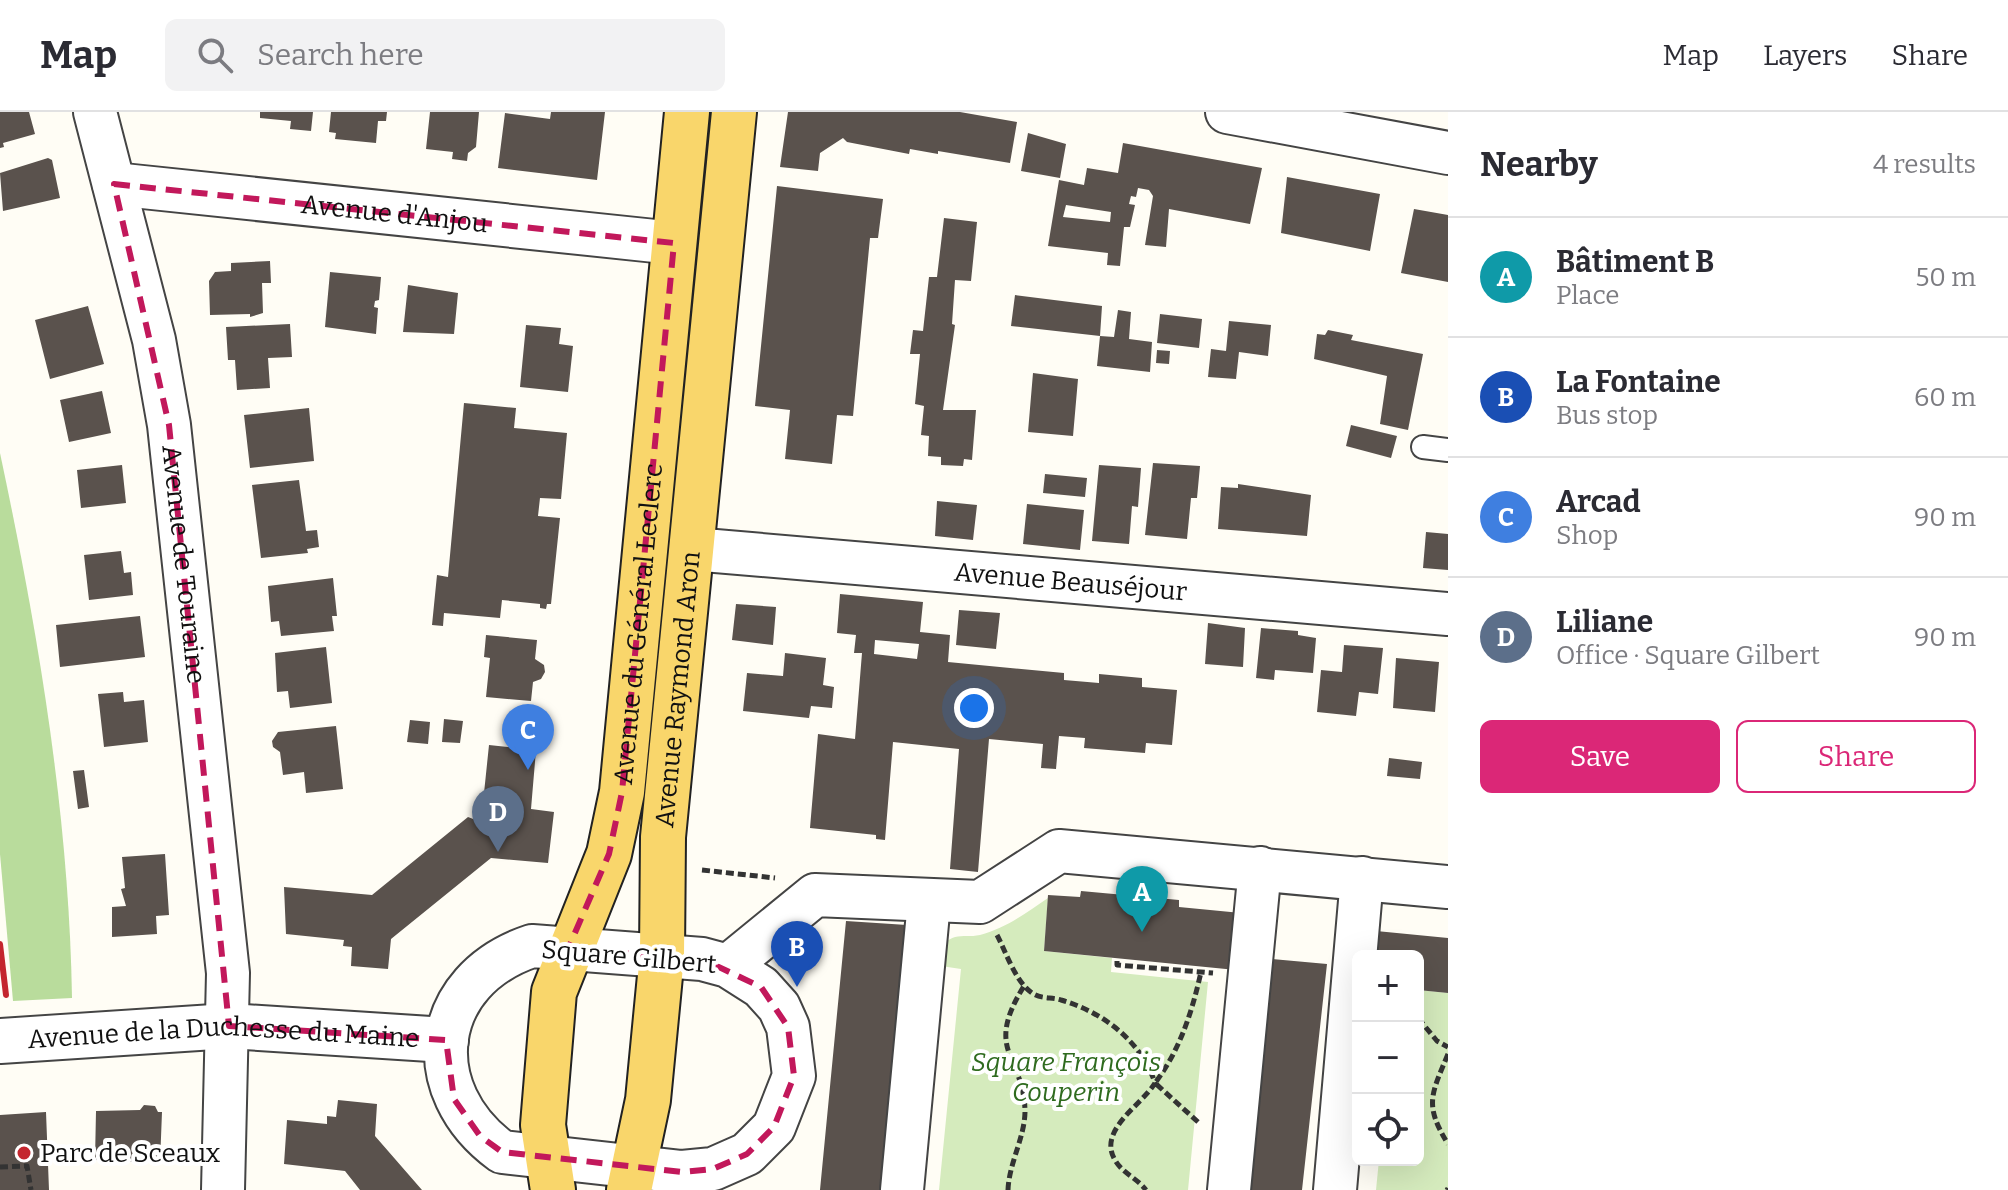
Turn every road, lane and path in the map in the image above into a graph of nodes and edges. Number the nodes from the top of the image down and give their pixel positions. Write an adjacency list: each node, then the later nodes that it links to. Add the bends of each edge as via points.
1 (95, 112): 6 (street, Avenue de Touraine)
2 (687, 112): 7 (main road, Avenue du Général Leclerc)
3 (734, 112): 10 (main road, Avenue Raymond Aron)
4 (1227, 112): 5 (street)
5 (1448, 153)
6 (114, 184): 7 (street, Avenue d'Anjou); 27 (street, Avenue de Touraine, via 154,340 169,425 219,882)
7 (674, 243): 19 (main road, Avenue du Général Leclerc, via 622,792 609,854)
8 (1423, 447): 9 (lane)
9 (1448, 450)
10 (692, 549): 11 (street, Avenue Beauséjour); 20 (main road, Avenue Raymond Aron, via 663,837)
11 (1448, 614)
12 (1260, 868): 14 (street); 18 (street, via 1059,851); 24 (street)
13 (700, 870): 16 (path, via 793,880)
14 (1362, 878): 15 (street); 45 (street)
15 (1448, 887)
16 (815, 895): 17 (street); 22 (street)
17 (929, 902): 18 (street); 41 (street)
18 (980, 902): 25 (path)
19 (568, 949): 20 (street, Square Gilbert); 28 (street, Square Gilbert, via 532,946 480,973 457,1004); 35 (main road, Avenue du Général Leclerc, via 554,992)
20 (662, 955): 22 (street, Square Gilbert); 37 (main road, Avenue Raymond Aron, via 648,1100)
21 (1117, 961): 23 (path)
22 (728, 966): 38 (street, Square Gilbert, via 761,987 779,1007 788,1027 794,1076 774,1127)
23 (1201, 972): 24 (path); 32 (path, via 1175,1053)
24 (1250, 976): 44 (street)
25 (1024, 986): 32 (path, via 1035,995 1103,1019 1138,1049); 42 (path, via 1006,1025 1007,1054 1025,1114)
26 (1421, 1022): 30 (path)
27 (229, 1026): 28 (street, Avenue de la Duchesse du Maine); 29 (street, Avenue de la Duchesse du Maine); 40 (street, Avenue de Touraine)
28 (446, 1040): 35 (street, Square Gilbert, via 446,1070 454,1099 480,1136 502,1152)
29 (0, 1041)
30 (1448, 1047)
31 (1448, 1054): 34 (path, via 1430,1112)
32 (1155, 1083): 33 (path); 43 (path, via 1112,1136 1113,1158)
33 (1195, 1119)
34 (1448, 1144)
35 (548, 1158): 37 (street, Square Gilbert)
36 (0, 1167): 39 (path, via 27,1166)
37 (632, 1178): 38 (street, Square Gilbert, via 682,1172)
38 (716, 1179)
39 (31, 1190)
40 (223, 1190)
41 (902, 1190)
42 (1008, 1190)
43 (1146, 1190)
44 (1229, 1190)
45 (1335, 1190)

